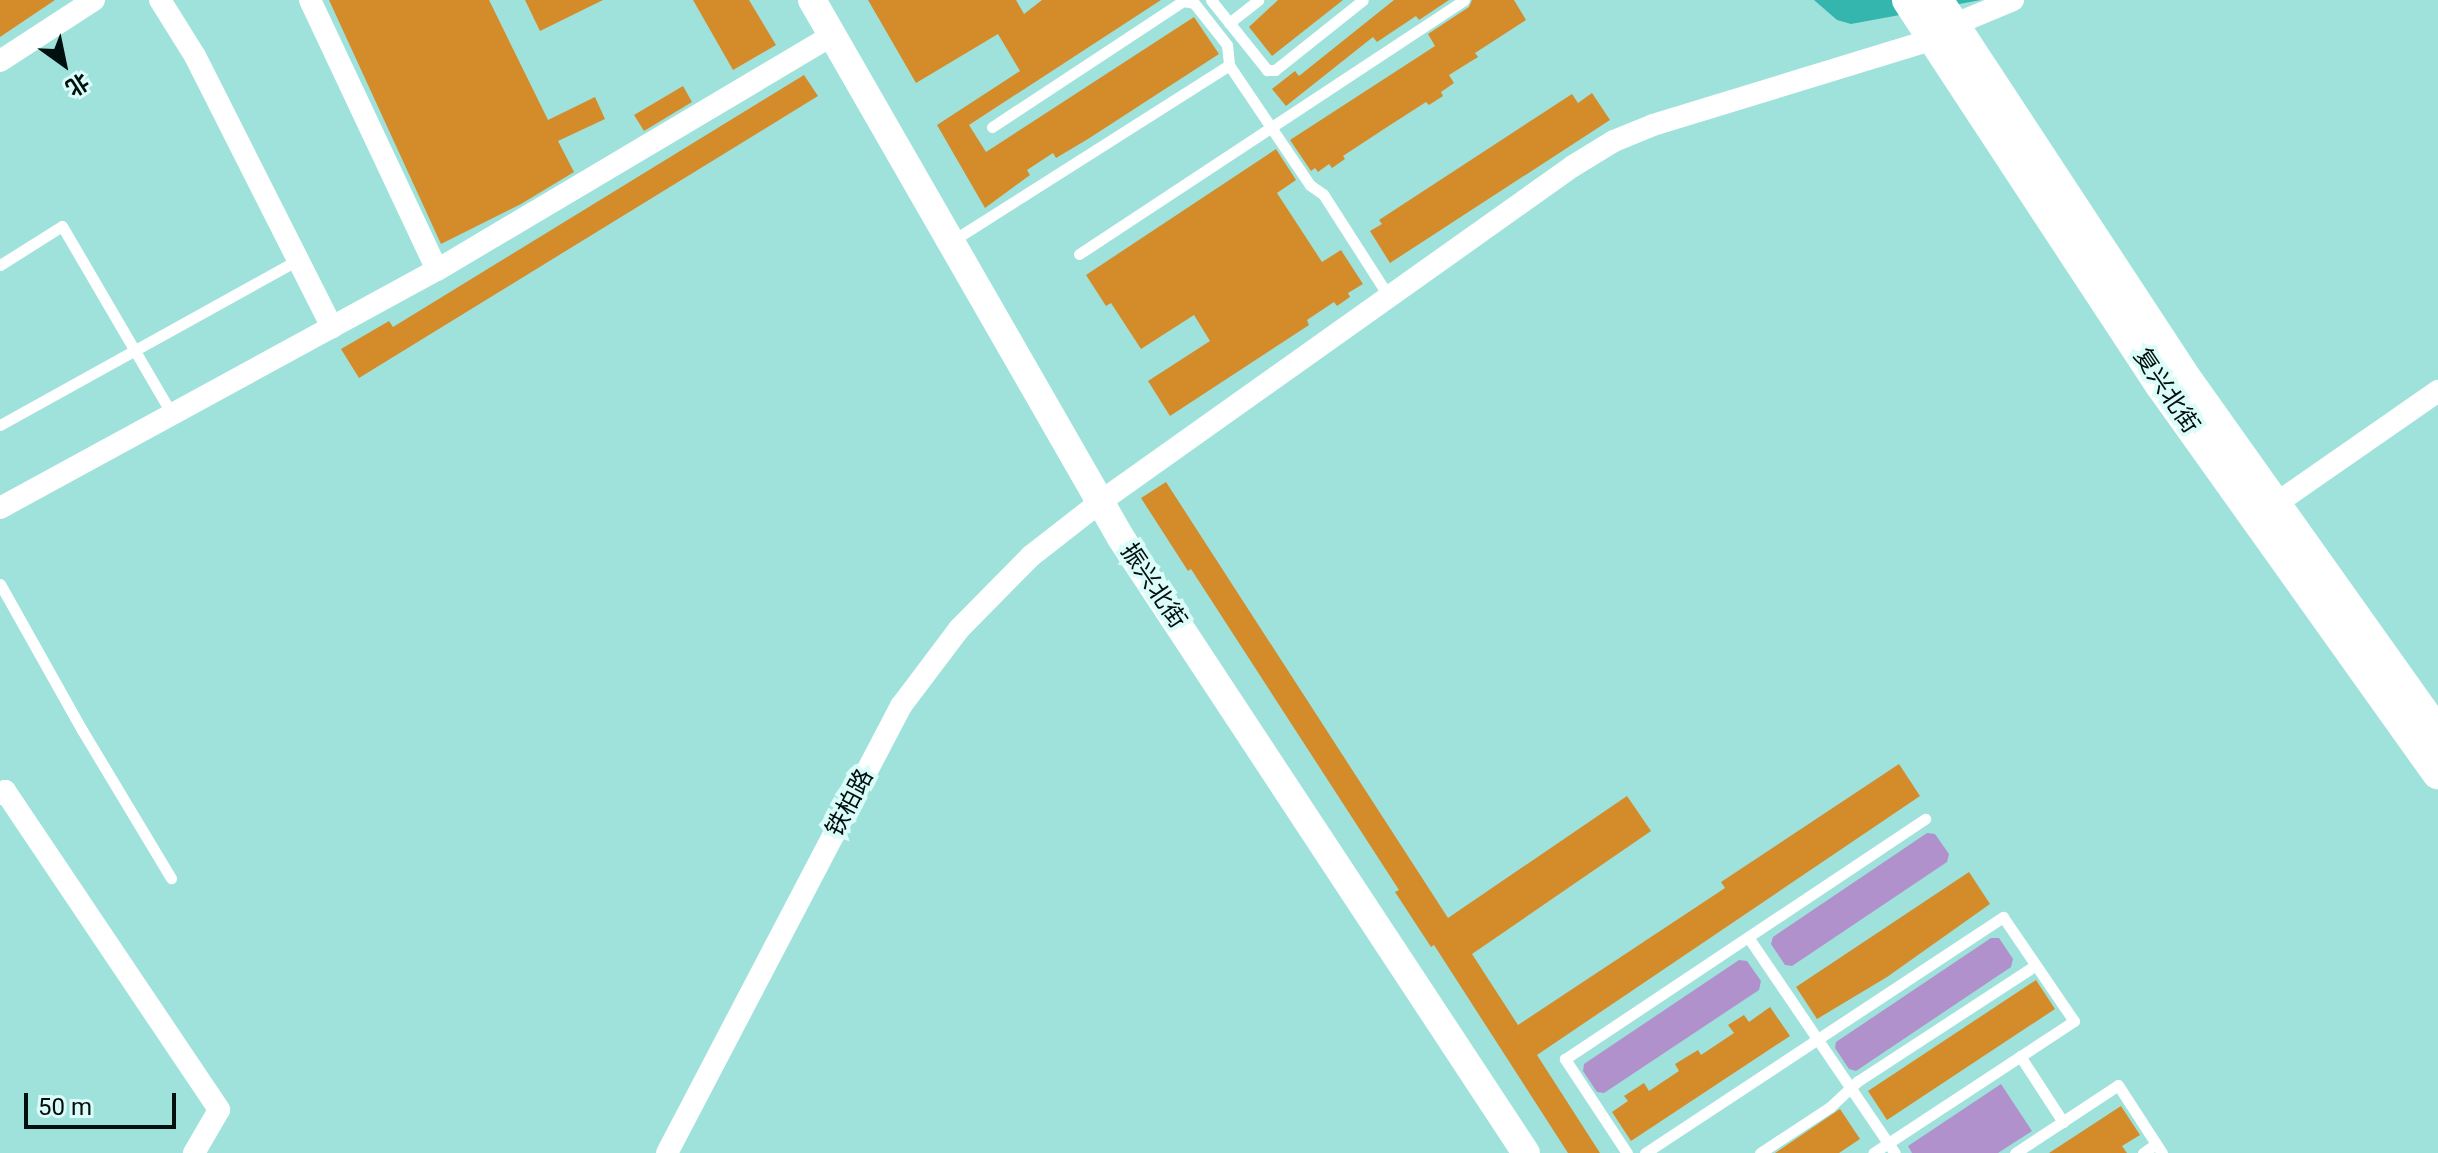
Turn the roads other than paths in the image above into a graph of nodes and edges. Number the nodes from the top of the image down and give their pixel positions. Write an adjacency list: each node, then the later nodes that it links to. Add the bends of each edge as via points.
1 (94, 0): 13 (street)
2 (160, 0): 19 (street, via 195,56)
3 (310, 0): 21 (street)
4 (812, 0): 12 (street, 振兴北街)
5 (1211, 0): 11 (lane)
6 (1258, 0): 11 (lane)
7 (1363, 0): 11 (lane, via 1275,70 1267,70)
8 (1464, 0): 16 (lane)
9 (2013, 0): 10 (street, 铁柏路)
10 (1934, 18): 22 (street, 铁柏路, via 1614,141); 29 (main road, 复兴北街); 33 (main road, 复兴北街, via 2170,398)
11 (1229, 23)
12 (832, 35): 17 (street, 振兴北街); 21 (street)
13 (0, 61)
14 (1229, 65): 15 (lane, via 1227,45 1194,3 1183,1); 16 (lane); 17 (lane)
15 (992, 127)
16 (1271, 127): 18 (lane); 22 (lane, via 1310,185 1323,194)
17 (950, 242): 28 (street, 振兴北街)
18 (1079, 254)
19 (298, 260): 23 (street); 24 (lane)
20 (0, 265): 24 (lane, via 62,226)
21 (437, 270): 23 (street)
22 (1389, 297): 28 (street, 铁柏路)
23 (332, 327): 26 (street)
24 (138, 350): 26 (lane); 27 (lane)
25 (2438, 391): 29 (street)
26 (172, 414): 30 (street)
27 (0, 425)
28 (1100, 502): 46 (street, 铁柏路, via 1031,556 959,629 901,706); 47 (street, 振兴北街)
29 (2274, 505): 32 (main road, 复兴北街)
30 (0, 508)
31 (0, 584): 36 (lane)
32 (2438, 733)
33 (2438, 773)
34 (0, 794): 45 (street, via 5,791 219,1110)
35 (1925, 819): 37 (lane)
36 (171, 878)
37 (1748, 937): 39 (lane); 48 (lane, via 1565,1059)
38 (2036, 965): 39 (lane, via 2003,917); 40 (lane, via 2074,1021); 41 (lane)
39 (1818, 1039): 41 (lane); 49 (lane)
40 (2020, 1056): 42 (lane); 43 (lane)
41 (1851, 1088): 43 (lane); 50 (lane)
42 (2063, 1122): 44 (lane, via 2118,1085); 52 (lane)
43 (1892, 1148): 51 (lane)
44 (2159, 1148): 53 (lane)
45 (194, 1153)
46 (667, 1153)
47 (1526, 1153)
48 (1627, 1153)
49 (1645, 1153)
50 (1760, 1153)
51 (1873, 1153)
52 (2015, 1153)
53 (2143, 1153)

